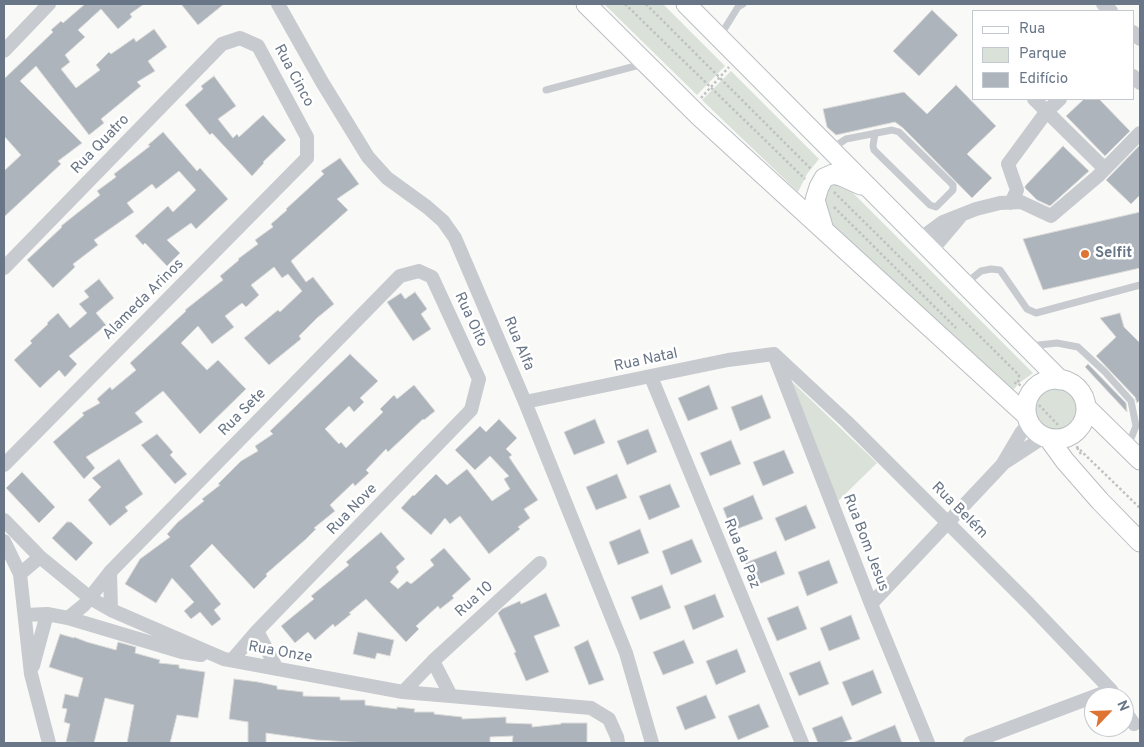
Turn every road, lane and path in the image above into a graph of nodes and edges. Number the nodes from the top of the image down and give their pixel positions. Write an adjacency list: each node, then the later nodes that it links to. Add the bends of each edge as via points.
1 (49, 4): 8 (street)
2 (278, 4): 34 (street, Rua Alfa, via 368,157 387,178 444,221 455,238)
3 (586, 4): 10 (main road)
4 (686, 4): 6 (main road)
5 (743, 4): 6 (lane)
6 (719, 37): 9 (main road)
7 (222, 44): 19 (street, Rua Cinco, via 240,38 258,46 307,137); 25 (street, Rua Quatro)
8 (4, 51)
9 (739, 57): 14 (path); 18 (main road)
10 (646, 63): 11 (lane); 14 (main road)
11 (546, 90)
12 (1035, 100): 15 (street)
13 (1059, 100): 15 (street)
14 (692, 108): 23 (main road)
15 (1047, 111): 20 (street); 22 (street, via 1008,164 1017,190)
16 (875, 133): 16 (lane, via 899,132 953,185 954,190 936,207 930,205 874,150); 18 (lane, via 846,139)
17 (1140, 134): 20 (street)
18 (831, 150): 21 (main road)
19 (307, 158): 42 (street, Alameda Arinos)
20 (1104, 169): 22 (street, via 1051,216 1020,202)
21 (871, 190): 23 (main road, via 841,176 833,174 824,178 815,200); 24 (main road)
22 (1011, 203): 24 (street, via 963,214)
23 (824, 230): 37 (main road)
24 (926, 244): 27 (main road)
25 (4, 268)
26 (400, 276): 36 (street, Rua Oito, via 419,271 432,277 479,379); 51 (street, Rua Sete)
27 (965, 284): 28 (lane, via 981,271 1000,270 1027,310 1036,314); 29 (main road)
28 (1140, 285)
29 (1027, 346): 32 (main road); 40 (lane, via 1058,343 1078,347 1106,372 1130,401 1136,426)
30 (774, 354): 31 (street, Rua Natal, via 728,360); 46 (street, Rua Belém); 54 (street, Rua Bom Jesus)
31 (651, 377): 34 (street, Rua Natal); 71 (street, Rua da Paz)
32 (1060, 380): 33 (main road); 35 (main road, via 1080,392)
33 (1024, 389): 37 (main road); 39 (path)
34 (525, 402): 70 (street, Rua Alfa, via 626,653)
35 (1086, 407): 39 (main road, via 1082,424); 40 (main road)
36 (471, 410): 59 (street, Rua Nove)
37 (1028, 419): 38 (main road, via 1036,432); 43 (street)
38 (1047, 438): 39 (main road); 43 (street); 48 (main road, via 1082,481)
39 (1072, 441): 41 (path); 44 (path)
40 (1134, 454)
41 (1087, 462)
42 (4, 465)
43 (1002, 465): 46 (street)
44 (1140, 508)
45 (4, 520): 49 (street, Rua Onze)
46 (948, 523): 54 (street); 64 (street, Rua Belém)
47 (4, 541): 52 (street)
48 (1140, 542)
49 (40, 557): 52 (street); 53 (street, Rua Onze)
50 (540, 564): 61 (street, Rua 10)
51 (110, 572): 53 (street, Rua Sete); 55 (street)
52 (20, 574): 57 (street)
53 (90, 598): 55 (street, Rua Onze); 58 (street, Rua Sete)
54 (871, 604): 72 (street, Rua Bom Jesus)
55 (111, 610): 60 (street, Rua Onze)
56 (47, 614): 57 (street); 58 (street); 63 (street)
57 (25, 615): 63 (street)
58 (68, 618): 60 (street, via 182,652)
59 (257, 631): 60 (street, Rua Nove); 62 (street)
60 (228, 660): 62 (street, Rua Onze)
61 (433, 661): 65 (street, Rua 10); 66 (street)
62 (277, 669): 65 (street, Rua Onze)
63 (31, 674): 68 (street)
64 (1107, 687)
65 (403, 692): 66 (street, Rua Onze)
66 (451, 696): 69 (street, Rua Onze, via 591,708 609,719)
67 (1084, 703): 73 (street)
68 (49, 743)
69 (618, 743)
70 (652, 743)
71 (802, 743)
72 (928, 743)
73 (970, 743)

